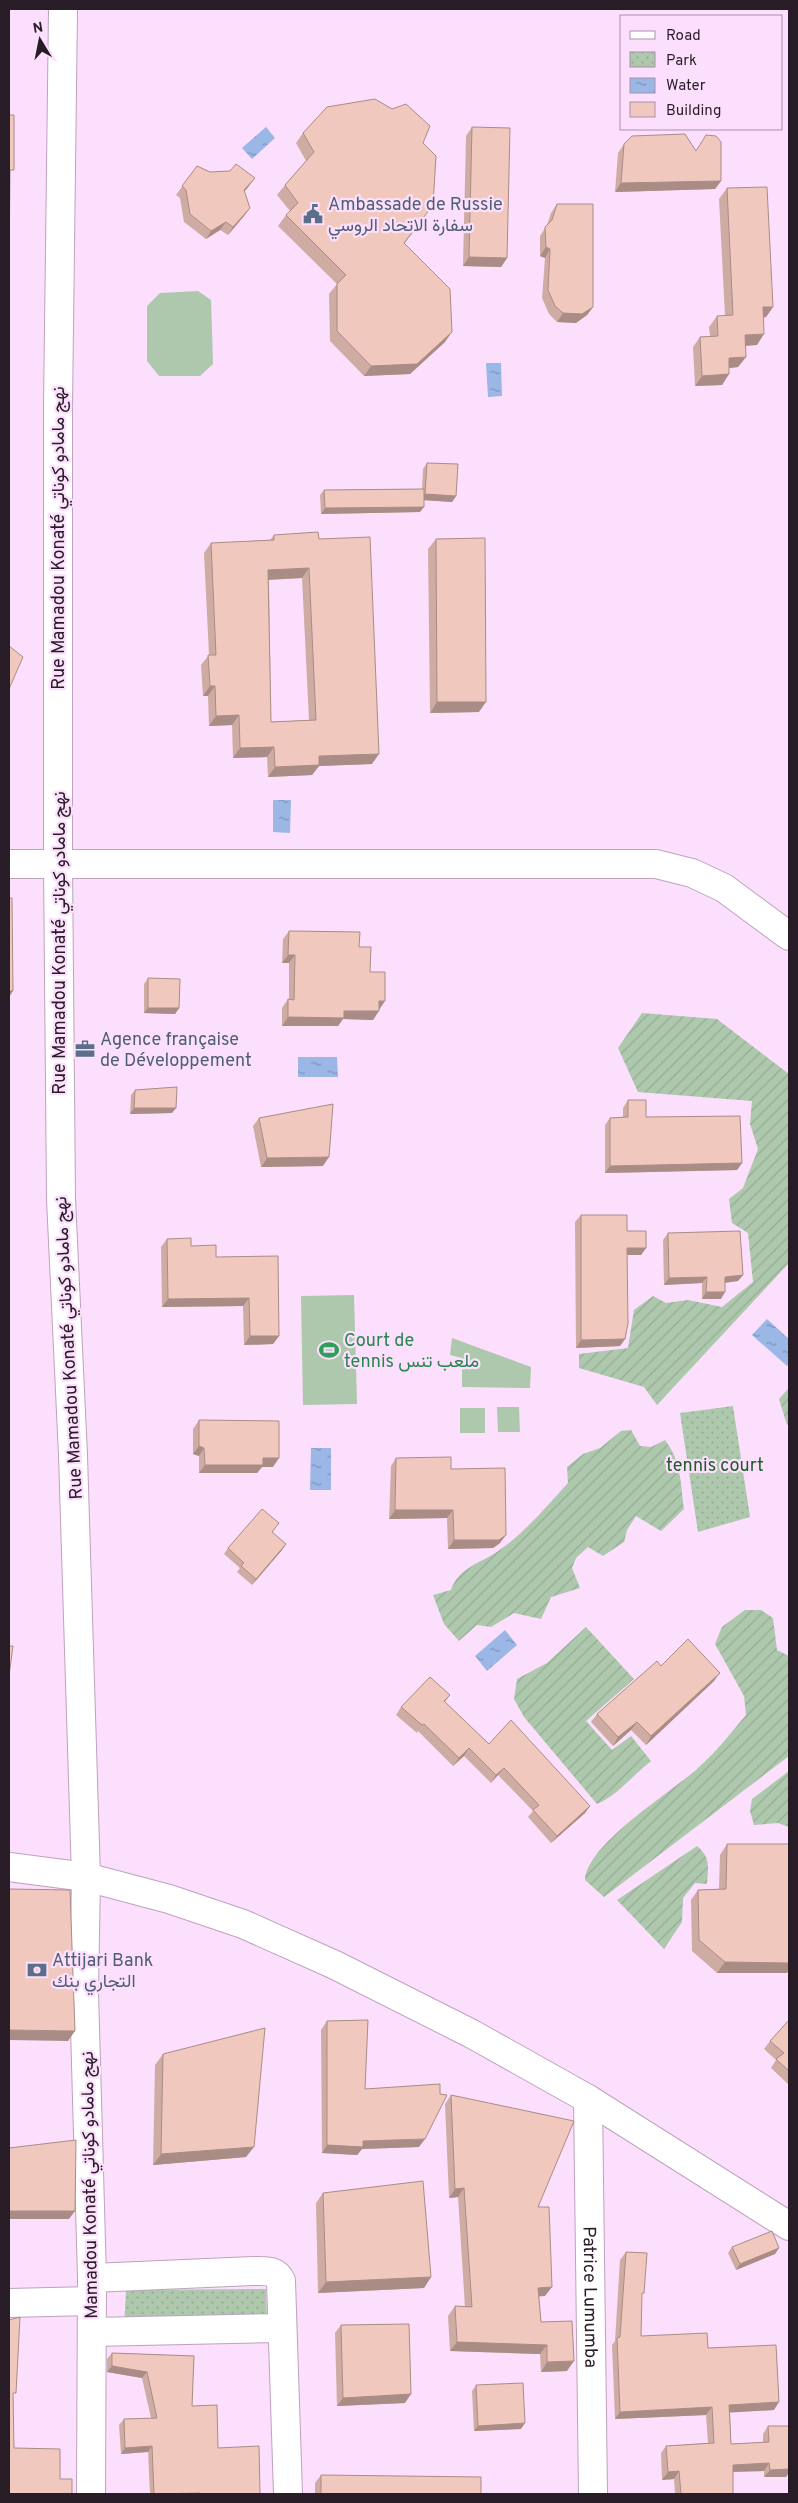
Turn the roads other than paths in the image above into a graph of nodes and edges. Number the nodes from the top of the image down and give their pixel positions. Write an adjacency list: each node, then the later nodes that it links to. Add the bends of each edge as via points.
1 (62, 9): 2 (street, Rue Mamadou Konaté نهج مامادو كوناتي)
2 (58, 863): 3 (street); 4 (street, via 656,864 692,873 724,888); 6 (street, Rue Mamadou Konaté نهج مامادو كوناتي, via 61,1199 74,1455)
3 (9, 864)
4 (789, 936)
5 (9, 1867): 6 (street)
6 (86, 1877): 7 (street, via 169,1899 244,1924 472,2034); 9 (street, Mamadou Konaté نهج مامادو كوناتي, via 84,1992)
7 (588, 2099): 8 (street); 15 (street, Patrice Lumumba)
8 (789, 2226)
9 (92, 2290): 10 (street); 11 (street, via 253,2271 274,2272 281,2281); 12 (street, Mamadou Konaté نهج مامادو كوناتي)
10 (9, 2302)
11 (282, 2328): 12 (street); 14 (street)
12 (92, 2332): 13 (street, Mamadou Konaté نهج مامادو كوناتي)
13 (92, 2494)
14 (288, 2494)
15 (593, 2494)

